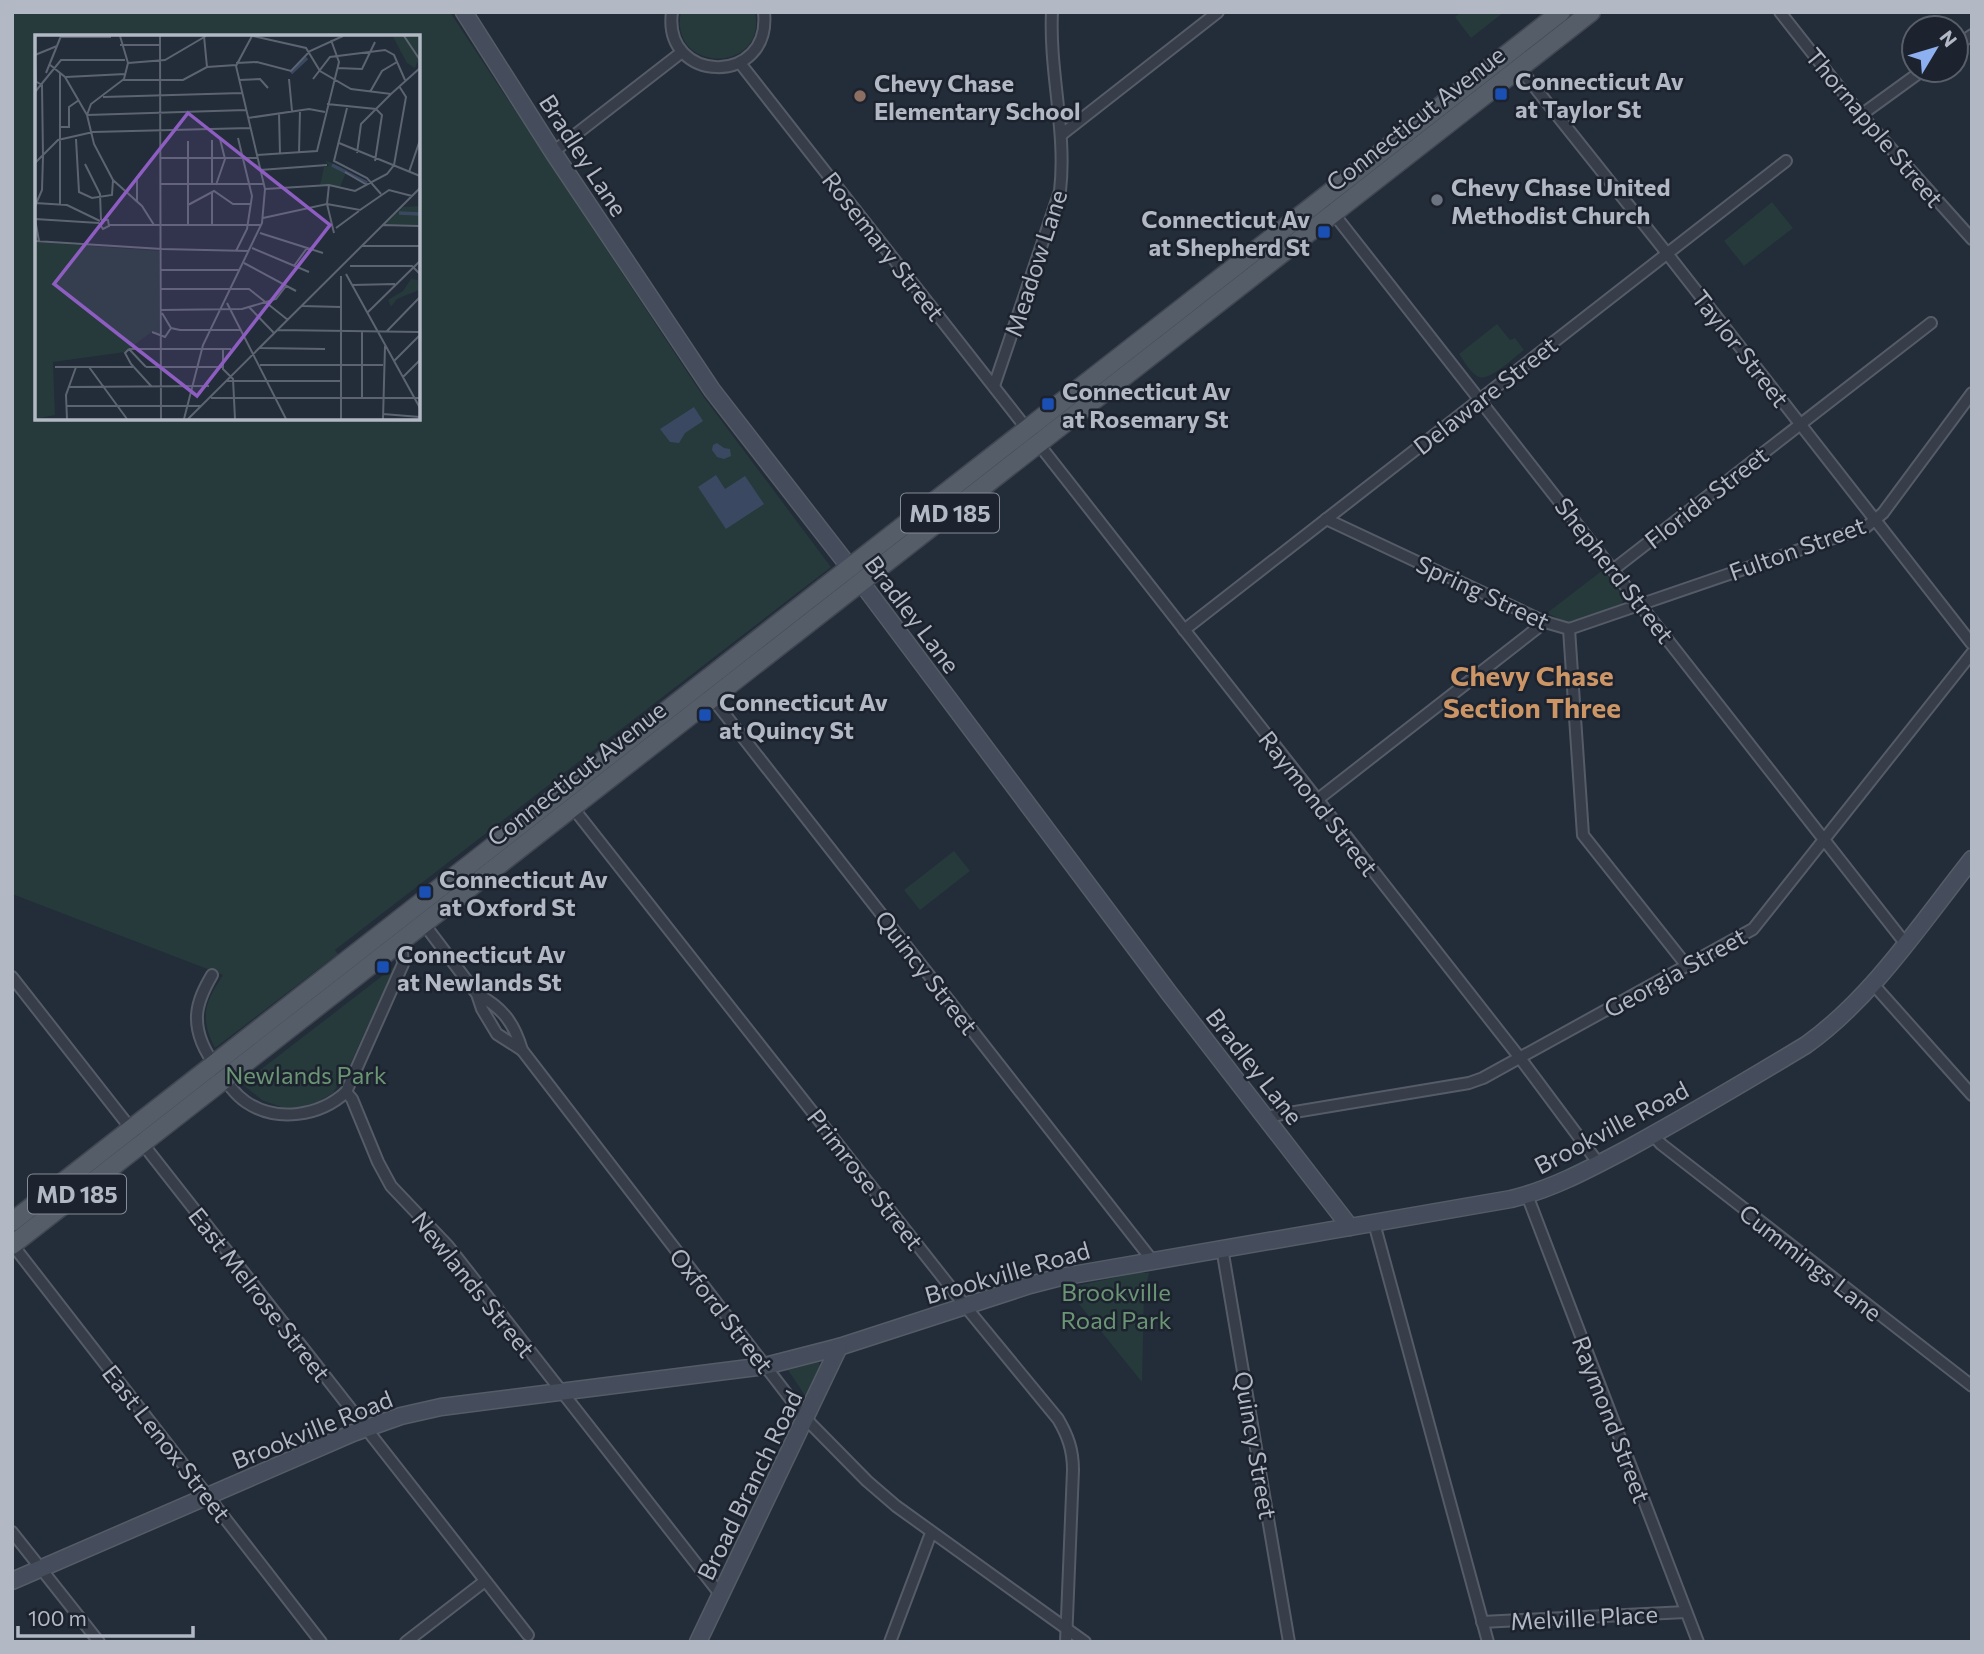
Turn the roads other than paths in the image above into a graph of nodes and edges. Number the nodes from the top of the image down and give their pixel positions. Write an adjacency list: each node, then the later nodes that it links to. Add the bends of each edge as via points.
1 (464, 12): 15 (main road, Bradley Lane)
2 (672, 12): 9 (street, via 674,38)
3 (764, 12): 11 (street, via 760,43)
4 (1052, 12): 14 (street, Meadow Lane)
5 (1218, 12): 14 (street)
6 (1562, 12): 10 (main road, Connecticut Avenue / MD 185)
7 (1591, 12): 10 (main road, Connecticut Avenue / MD 185)
8 (1780, 12): 13 (street, Thornapple Street)
9 (682, 52): 11 (street, via 709,68); 15 (street)
10 (1514, 61): 17 (main road, Connecticut Avenue / MD 185); 19 (street, Taylor Street)
11 (740, 63): 21 (street, Rosemary Street)
12 (1903, 84): 13 (street)
13 (1861, 114): 18 (street, Thornapple Street)
14 (1061, 135): 21 (street, Meadow Lane, via 1063,170 1057,204)
15 (553, 152): 29 (main road, Bradley Lane, via 712,390)
16 (1786, 161): 19 (street, Delaware Street)
17 (1328, 206): 23 (street, Shepherd Street); 25 (main road, Connecticut Avenue / MD 185)
18 (1972, 239)
19 (1667, 252): 23 (street, Delaware Street); 24 (street, Taylor Street)
20 (1931, 323): 24 (street, Florida Street)
21 (994, 386): 25 (street, Rosemary Street)
22 (1972, 393): 27 (street, Fulton Street)
23 (1480, 398): 26 (street, Delaware Street); 28 (street, Shepherd Street)
24 (1800, 423): 27 (street, Taylor Street); 28 (street, Florida Street)
25 (1033, 436): 29 (main road, Connecticut Avenue / MD 185); 33 (street, Raymond Street)
26 (1326, 519): 31 (street, Spring Street); 33 (street, Delaware Street)
27 (1875, 520): 30 (street, Fulton Street, via 1866,527); 34 (street, Taylor Street)
28 (1614, 569): 30 (street, Shepherd Street)
29 (856, 575): 36 (main road, Connecticut Avenue / MD 185); 54 (main road, Bradley Lane)
30 (1641, 604): 32 (street, Fulton Street); 39 (street, Shepherd Street)
31 (1545, 622): 32 (street, Spring Street); 38 (street)
32 (1569, 629): 44 (street, Spring Street, via 1583,835)
33 (1184, 630): 38 (street, Raymond Street)
34 (1972, 644)
35 (1972, 653): 39 (street, Georgia Street)
36 (707, 691): 37 (main road, Connecticut Avenue / MD 185); 64 (street, Quincy Street)
37 (567, 800): 41 (main road, Connecticut Avenue / MD 185); 65 (street, Primrose Street)
38 (1317, 800): 50 (street, Raymond Street)
39 (1825, 839): 43 (street, Shepherd Street); 44 (street, Georgia Street, via 1753,929)
40 (1972, 859): 43 (main road, Brookville Road)
41 (418, 917): 42 (main road, Connecticut Avenue / MD 185); 48 (street, Oxford Street); 51 (main road, Connecticut Avenue / MD 185)
42 (401, 941): 51 (main road, Connecticut Avenue / MD 185); 52 (street, via 400,973)
43 (1905, 943): 47 (main road, Brookville Road)
44 (1687, 966): 50 (street, Georgia Street)
45 (212, 975): 51 (street, via 197,1017 201,1040)
46 (12, 977): 56 (street, East Melrose Street)
47 (1872, 982): 53 (street); 55 (main road, Brookville Road, via 1841,1017 1806,1045)
48 (477, 994): 49 (street, Oxford Street, via 503,1011); 49 (street, Oxford Street, via 497,1034)
49 (522, 1050): 67 (street, Oxford Street)
50 (1520, 1058): 54 (street, Georgia Street, via 1469,1083); 57 (street, Raymond Street)
51 (220, 1073): 52 (street, via 245,1101 278,1114 319,1109); 56 (main road, Connecticut Avenue / MD 185)
52 (346, 1092): 69 (street, Newlands Street, via 391,1185 448,1246)
53 (1972, 1095)
54 (1265, 1117): 61 (main road, Bradley Lane)
55 (1653, 1135): 57 (main road, Brookville Road); 68 (street, Cummings Lane)
56 (137, 1137): 59 (main road, Connecticut Avenue / MD 185); 62 (main road, Connecticut Avenue / MD 185); 71 (street, East Melrose Street)
57 (1600, 1164): 58 (main road, Brookville Road)
58 (1527, 1195): 60 (main road, Brookville Road); 79 (street, Raymond Street)
59 (12, 1222)
60 (1374, 1223): 61 (main road, Brookville Road); 80 (street)
61 (1350, 1227): 63 (main road, Brookville Road)
62 (12, 1245): 72 (street, East Lenox Street)
63 (1222, 1248): 64 (main road, Brookville Road); 90 (street, Quincy Street)
64 (1152, 1260): 65 (main road, Brookville Road, via 1061,1276)
65 (965, 1306): 66 (main road, Brookville Road); 81 (street, Primrose Street, via 1058,1419 1071,1446)
66 (839, 1347): 67 (main road, Brookville Road); 70 (main road, Broad Branch Road)
67 (765, 1366): 69 (main road, Brookville Road); 70 (street, Oxford Street)
68 (1972, 1387)
69 (561, 1392): 71 (main road, Brookville Road, via 441,1407); 78 (street, Newlands Street)
70 (806, 1419): 74 (street, Oxford Street, via 882,1495); 78 (main road, Broad Branch Road)
71 (365, 1428): 72 (main road, Brookville Road); 77 (street, East Melrose Street)
72 (208, 1496): 75 (main road, Brookville Road); 84 (street, East Lenox Street)
73 (12, 1532): 75 (street)
74 (931, 1533): 81 (street, Oxford Street); 87 (street)
75 (40, 1568): 76 (main road, Brookville Road); 83 (street)
76 (12, 1581)
77 (485, 1581): 82 (street, East Melrose Street); 85 (street)
78 (720, 1594): 86 (main road, Broad Branch Road)
79 (1686, 1612): 80 (street, Melville Place); 92 (street, Raymond Street)
80 (1482, 1622): 91 (street)
81 (1067, 1628): 88 (street, Primrose Street); 89 (street, Oxford Street)
82 (528, 1635)
83 (99, 1642)
84 (321, 1642)
85 (406, 1642)
86 (698, 1642)
87 (890, 1642)
88 (1066, 1642)
89 (1085, 1642)
90 (1289, 1642)
91 (1488, 1642)
92 (1698, 1642)

